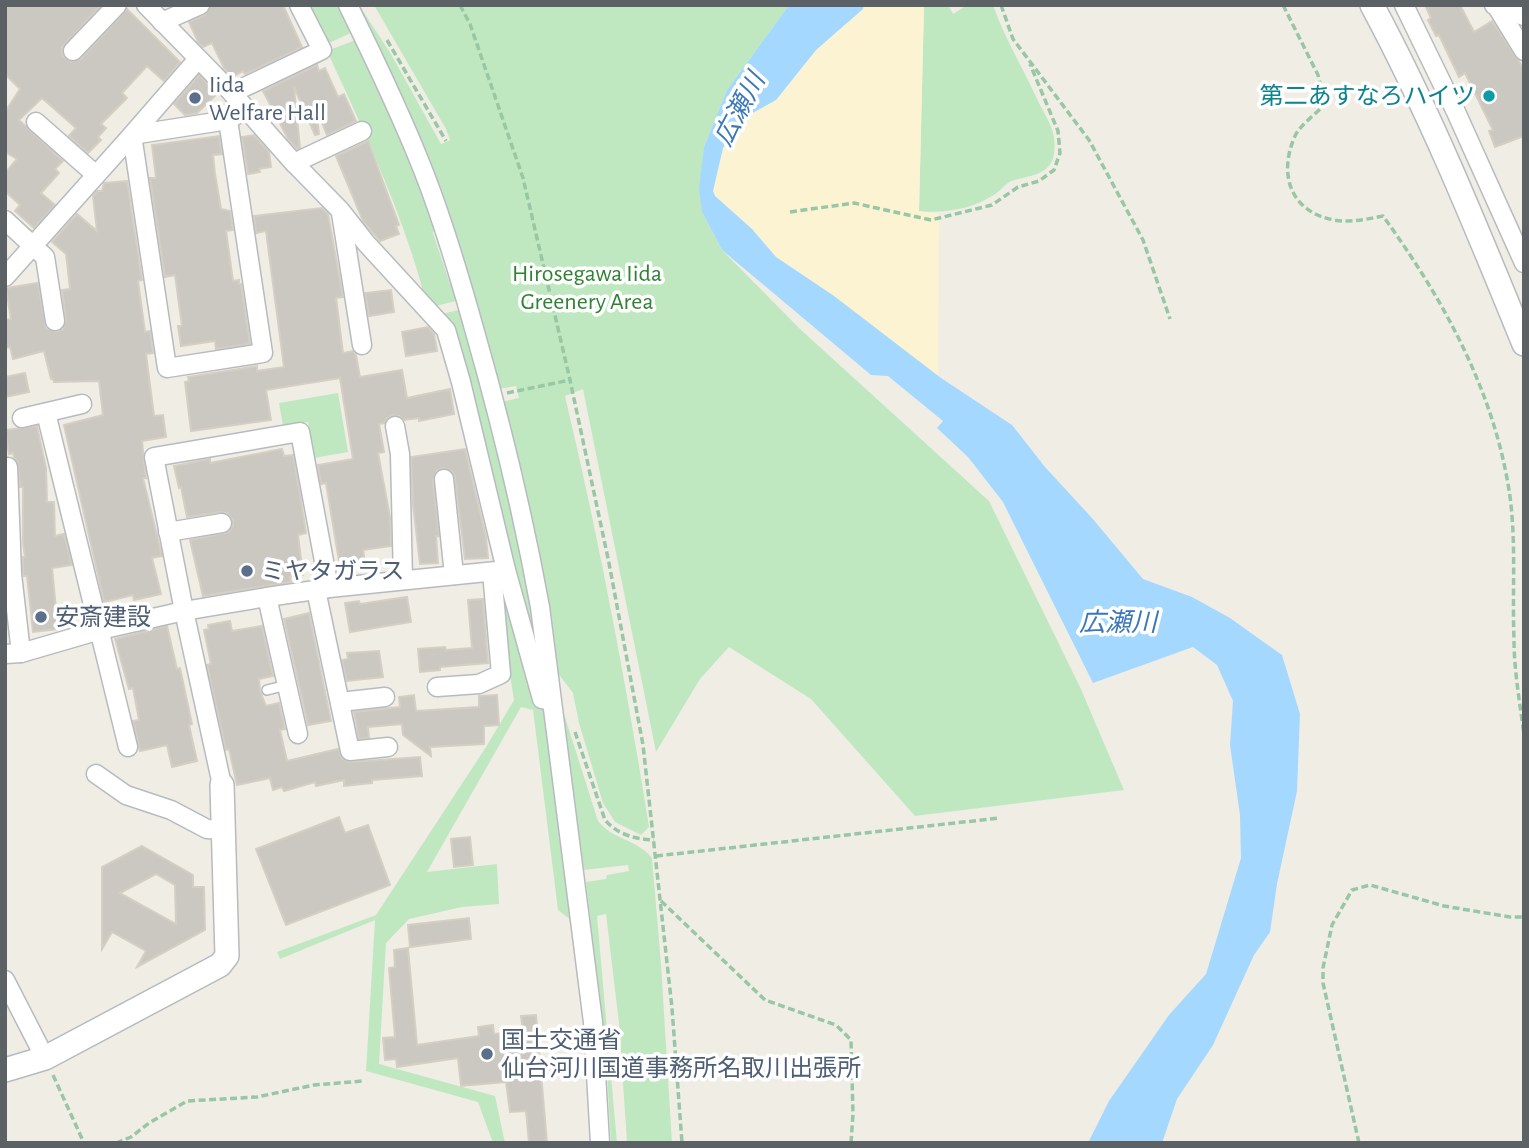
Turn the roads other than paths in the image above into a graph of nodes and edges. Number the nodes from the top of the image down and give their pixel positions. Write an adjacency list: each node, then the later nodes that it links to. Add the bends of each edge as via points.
1 (117, 5): 11 (street)
2 (146, 5): 10 (street)
3 (200, 5): 10 (street)
4 (299, 5): 14 (street, via 322,50)
5 (348, 5): 50 (street, via 397,107 458,269 530,551)
6 (1372, 5): 28 (street, via 1458,182)
7 (1404, 5): 25 (street)
8 (1495, 6): 9 (street); 12 (street)
9 (1524, 16)
10 (162, 22): 13 (street)
11 (73, 51)
12 (1524, 51)
13 (198, 59): 14 (street); 19 (street)
14 (232, 93): 15 (street)
15 (246, 108): 16 (street); 20 (street)
16 (228, 120): 19 (street); 19 (street, via 263,353 167,368)
17 (36, 122): 21 (street)
18 (362, 131): 20 (street)
19 (132, 135): 21 (street)
20 (294, 163): 22 (street)
21 (96, 175): 24 (street)
22 (340, 210): 29 (street); 38 (street, via 446,330)
23 (5, 220): 24 (street)
24 (33, 246): 26 (street); 27 (street, via 45,257)
25 (1524, 263)
26 (5, 277)
27 (55, 321)
28 (1524, 344)
29 (362, 345)
30 (82, 404): 31 (street)
31 (47, 413): 32 (street); 44 (street)
32 (22, 418)
33 (395, 426): 40 (street, via 400,454)
34 (8, 467): 45 (street)
35 (444, 479): 39 (street)
36 (222, 523): 37 (street)
37 (169, 532): 41 (street, via 154,457 300,432); 43 (street)
38 (499, 571): 39 (street); 47 (street, via 501,674 479,684); 50 (street, via 542,699)
39 (454, 575): 40 (street)
40 (403, 580): 41 (street)
41 (323, 589): 42 (street); 51 (street)
42 (267, 597): 43 (street); 46 (street)
43 (184, 611): 44 (street); 56 (street)
44 (100, 630): 45 (street); 53 (street)
45 (13, 654)
46 (287, 685): 48 (lane); 52 (street)
47 (437, 687)
48 (267, 690)
49 (385, 697): 51 (street)
50 (552, 701): 61 (street, via 593,1022)
51 (340, 702): 54 (street, via 350,751)
52 (298, 734)
53 (128, 747)
54 (388, 747)
55 (96, 774): 57 (street, via 127,795 207,829)
56 (222, 785): 57 (street)
57 (225, 830): 59 (street, via 227,956 220,965)
58 (5, 980): 59 (street)
59 (45, 1058): 60 (street)
60 (5, 1070)
61 (600, 1143)

